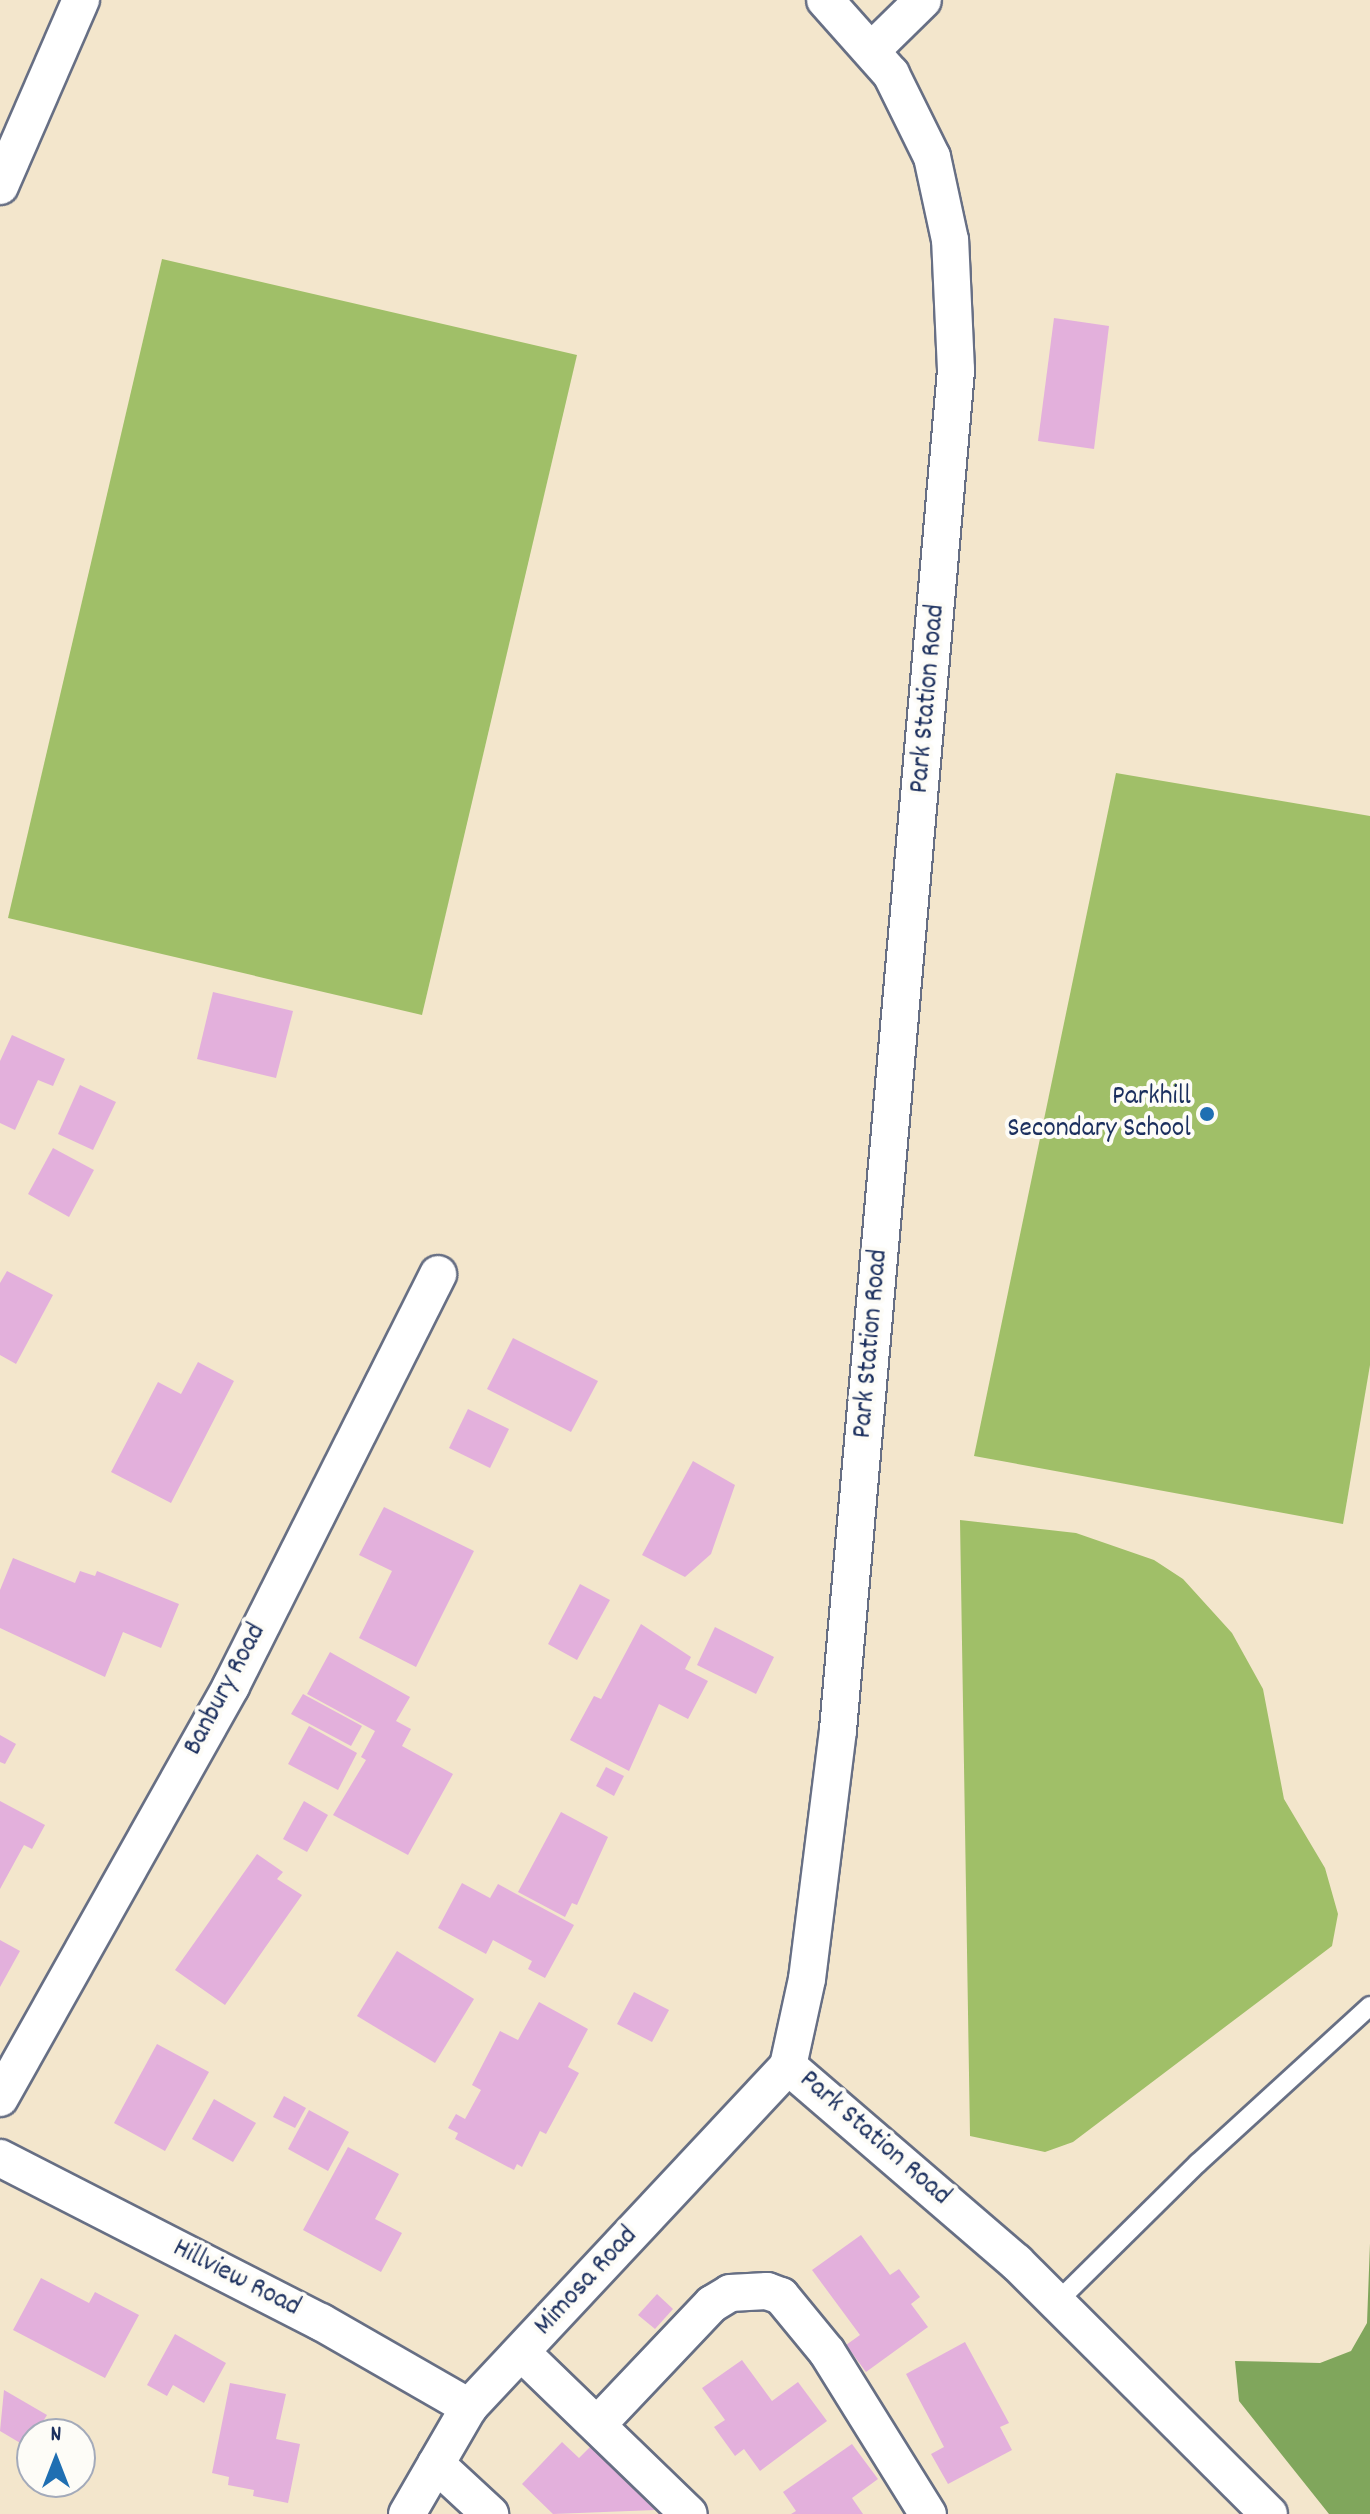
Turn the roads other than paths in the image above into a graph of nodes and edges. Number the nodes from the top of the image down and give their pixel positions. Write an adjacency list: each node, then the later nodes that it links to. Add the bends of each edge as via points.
1 (81, 0): 5 (street)
2 (825, 0): 4 (street, Park Station Road)
3 (923, 0): 4 (street)
4 (872, 50): 8 (street, Park Station Road, via 891,74 932,157 950,240 956,370 838,1730 807,1979)
5 (0, 186)
6 (438, 1274): 9 (street, Banbury Road, via 231,1686)
7 (1370, 2006): 11 (lane, via 1198,2163)
8 (788, 2066): 11 (street, Park Station Road); 12 (street, Mimosa Road)
9 (0, 2098)
10 (0, 2158): 13 (street, Hillview Road, via 321,2322)
11 (1057, 2302): 20 (street, Park Station Road)
12 (521, 2352): 13 (street, Mimosa Road); 14 (street)
13 (469, 2407): 15 (street, Mimosa Road)
14 (597, 2425): 18 (street); 19 (street, via 712,2304 730,2293 767,2291 781,2296 827,2352)
15 (436, 2464): 16 (street, Mimosa Road); 17 (street)
16 (407, 2514)
17 (490, 2514)
18 (689, 2514)
19 (928, 2514)
20 (1269, 2514)

